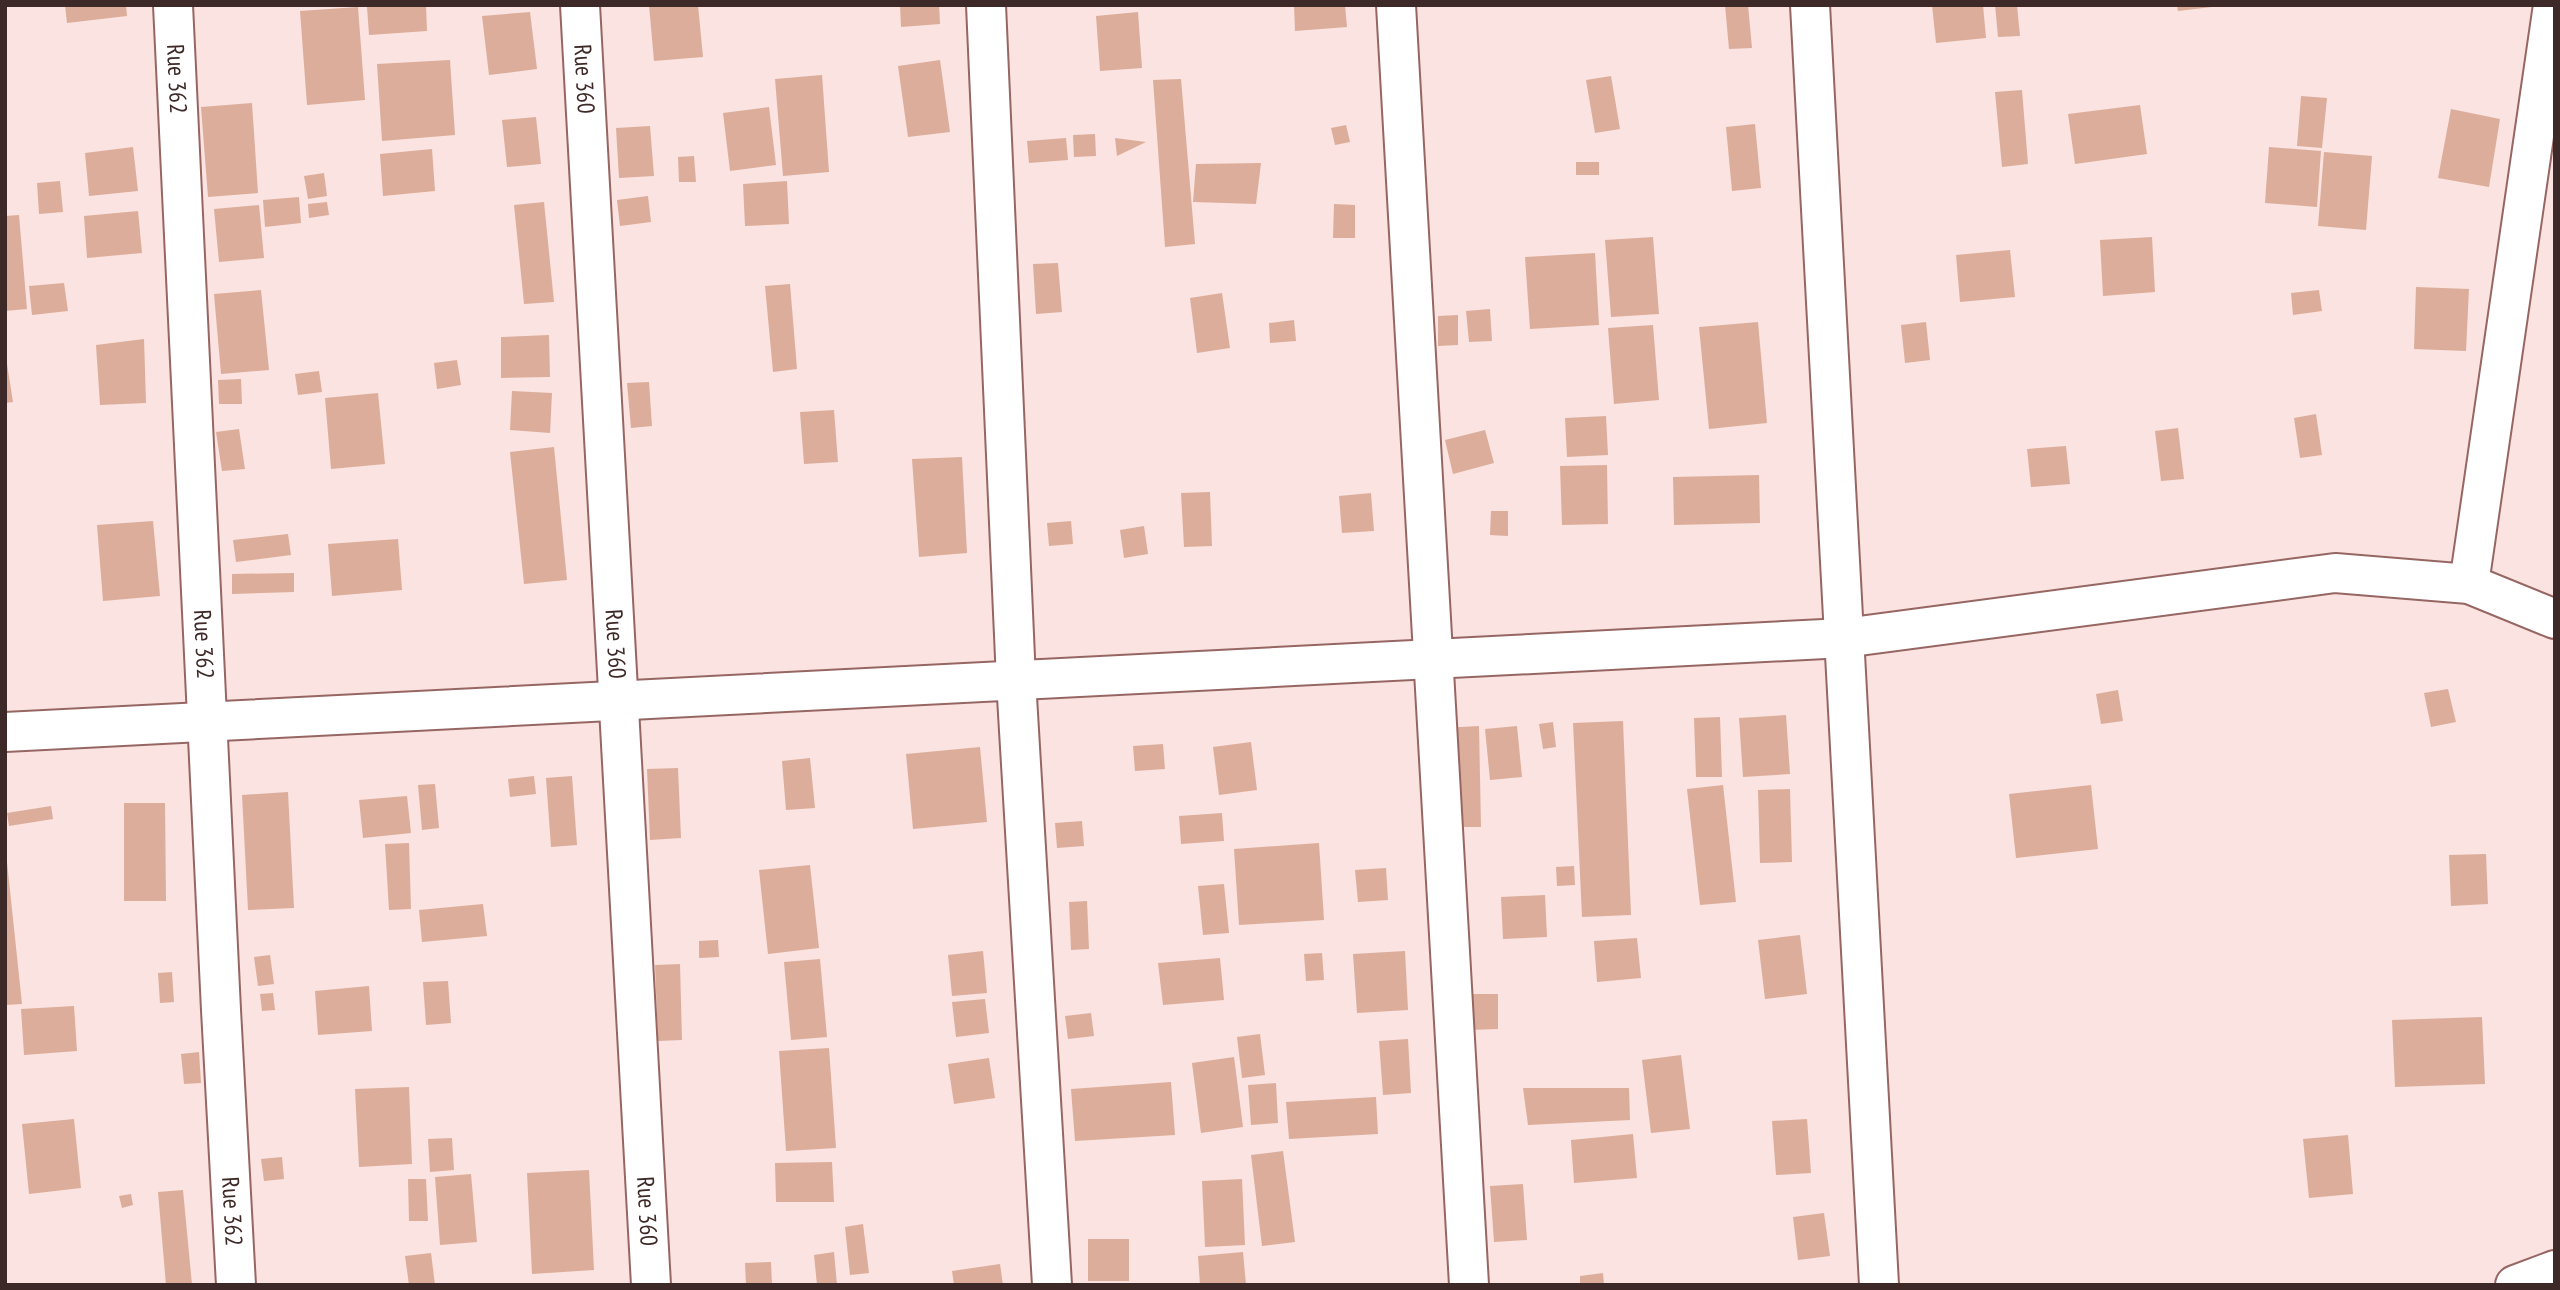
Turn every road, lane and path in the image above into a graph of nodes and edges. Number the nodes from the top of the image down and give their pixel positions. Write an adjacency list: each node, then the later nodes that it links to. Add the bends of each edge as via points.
1 (173, 5): 13 (street, Rue 362)
2 (580, 5): 12 (street, Rue 360)
3 (986, 5): 11 (street)
4 (1396, 5): 10 (street)
5 (1810, 5): 9 (street)
6 (2553, 5): 7 (street)
7 (2469, 584): 8 (street); 9 (street, via 2334,573)
8 (2555, 619)
9 (1844, 638): 10 (street); 20 (street)
10 (1432, 658): 11 (street); 19 (street)
11 (1016, 680): 12 (street); 18 (street)
12 (619, 700): 13 (street); 17 (street, Rue 360)
13 (207, 721): 14 (street); 16 (street, Rue 362)
14 (5, 732)
15 (2555, 1270): 21 (street)
16 (236, 1285)
17 (651, 1285)
18 (1052, 1285)
19 (1469, 1285)
20 (1879, 1285)
21 (2515, 1285)

